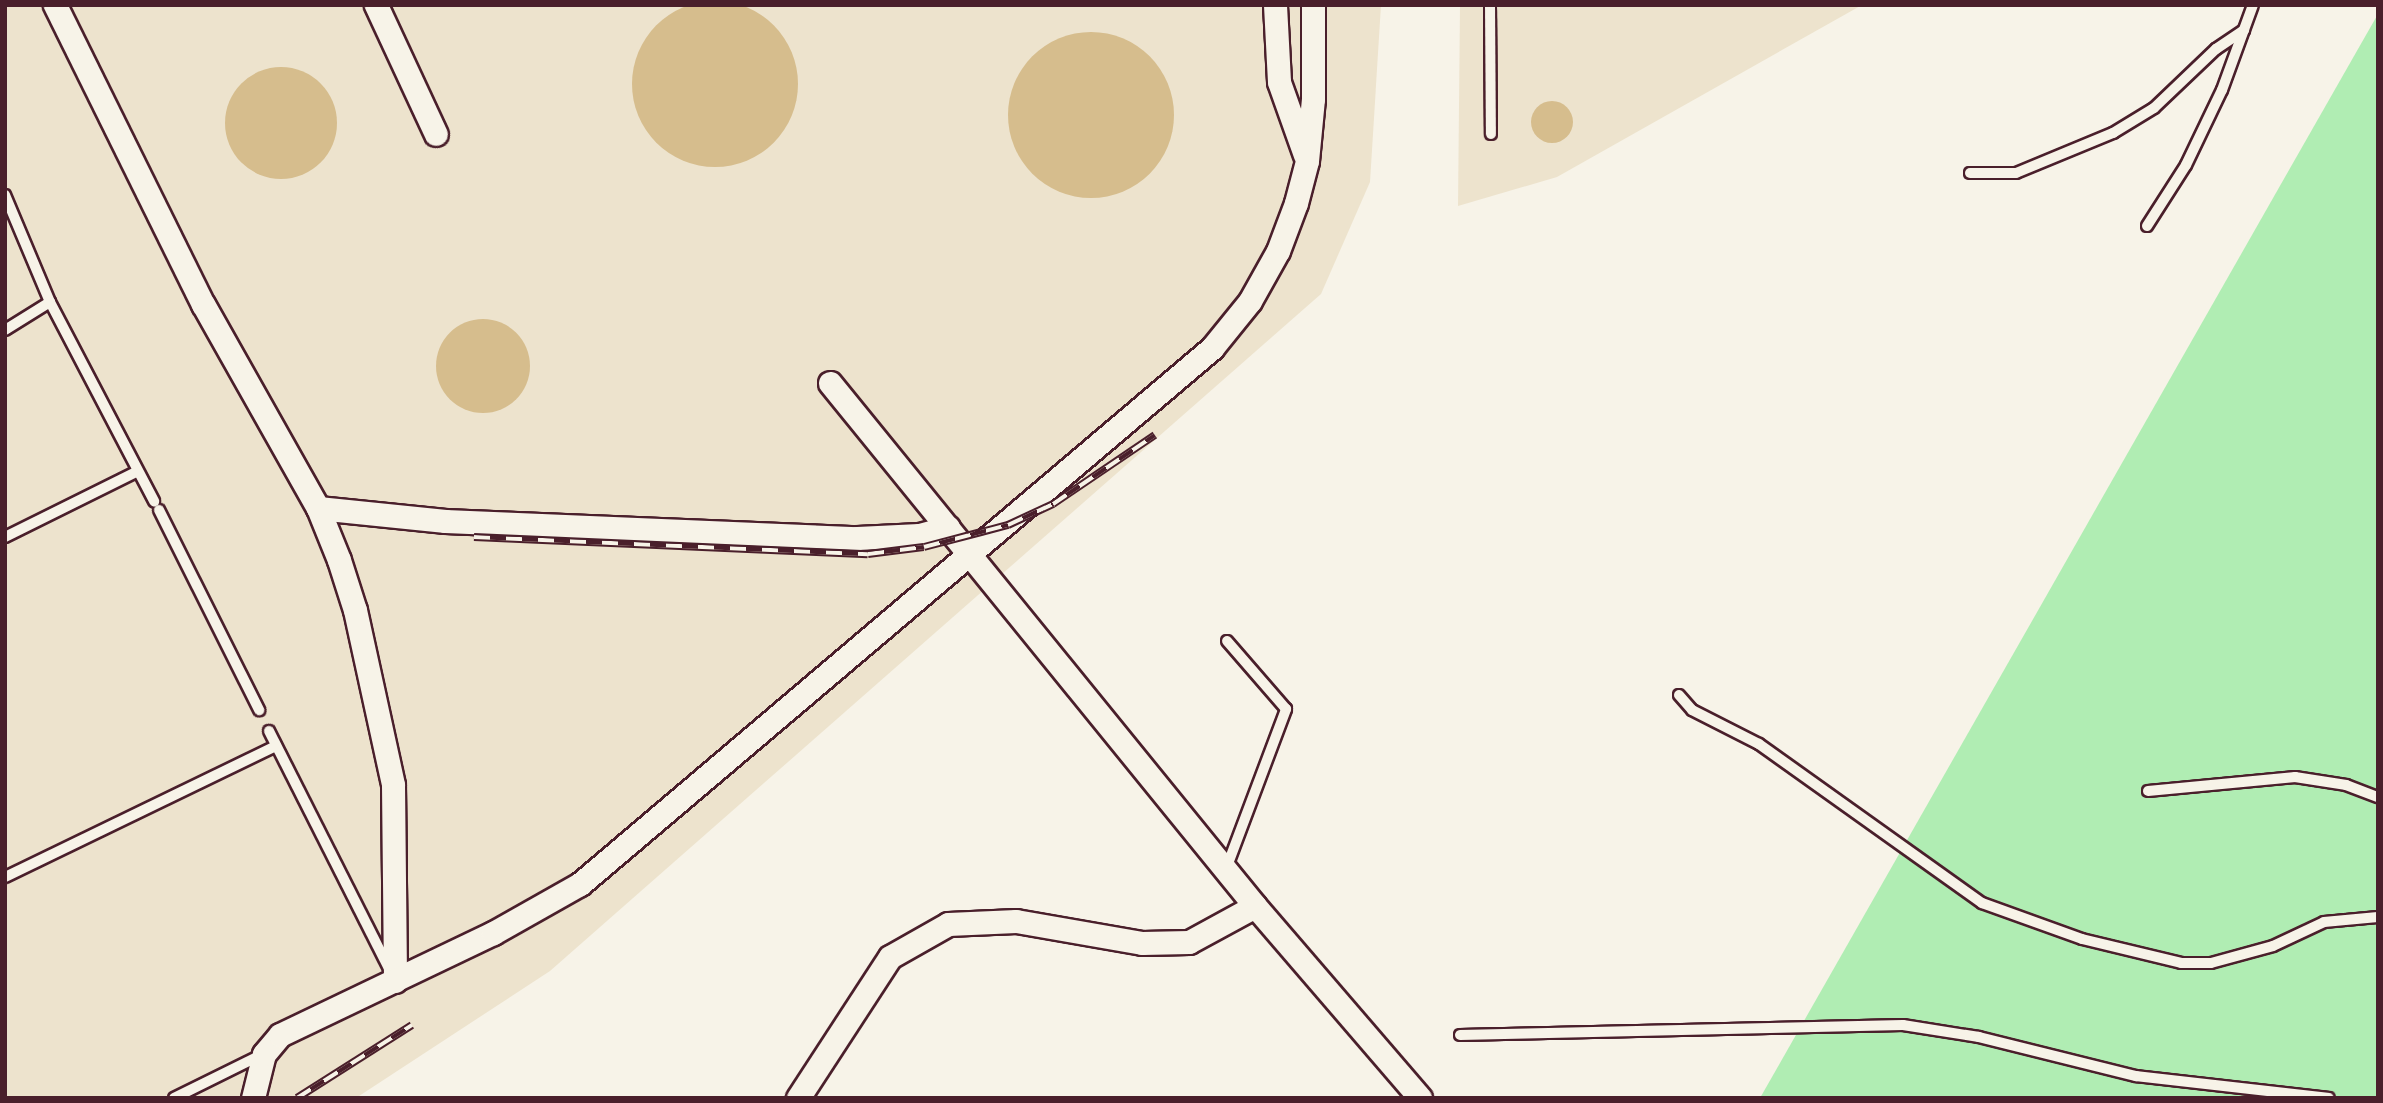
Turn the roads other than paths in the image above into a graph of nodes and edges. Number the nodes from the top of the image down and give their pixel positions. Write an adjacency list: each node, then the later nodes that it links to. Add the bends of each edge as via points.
1 (55, 5): 18 (street, via 203,304)
2 (376, 5): 8 (street)
3 (1275, 5): 10 (street, via 1279,82)
4 (1313, 5): 10 (street, via 1313,99)
5 (1490, 5): 9 (lane)
6 (2253, 5): 7 (lane)
7 (2244, 30): 11 (lane, via 2216,49 2154,108 2113,133 2016,173); 13 (lane, via 2186,166)
8 (436, 134)
9 (1491, 134)
10 (1307, 161): 21 (street, via 1278,251 1250,301 1212,348)
11 (1970, 173)
12 (5, 195): 14 (lane)
13 (2147, 226)
14 (50, 302): 15 (lane); 17 (lane)
15 (5, 330)
16 (830, 383): 19 (street)
17 (138, 471): 20 (lane); 24 (lane)
18 (318, 508): 19 (street, via 445,521 857,538 919,535); 33 (street, via 355,610 393,785)
19 (948, 527): 21 (street)
20 (5, 537)
21 (972, 556): 29 (street); 33 (street, via 580,884)
22 (1227, 641): 29 (lane, via 1286,709)
23 (1679, 695): 32 (lane, via 1692,710 1759,744 1982,903 2082,939 2181,964 2211,964 2273,946 2324,922)
24 (259, 710)
25 (269, 731): 26 (lane)
26 (276, 746): 30 (lane); 33 (lane)
27 (2148, 791): 28 (lane, via 2295,777 2346,785)
28 (2378, 797)
29 (1226, 869): 31 (street)
30 (5, 877)
31 (1255, 906): 38 (street, via 1189,942 1143,943 1016,921 948,924 890,957); 39 (street)
32 (2378, 917)
33 (395, 981): 35 (street, via 280,1035)
34 (1460, 1035): 40 (lane, via 1903,1025 1979,1037 2136,1076)
35 (264, 1054): 36 (lane); 37 (street)
36 (174, 1098)
37 (253, 1098)
38 (798, 1098)
39 (1420, 1098)
40 (2329, 1098)

